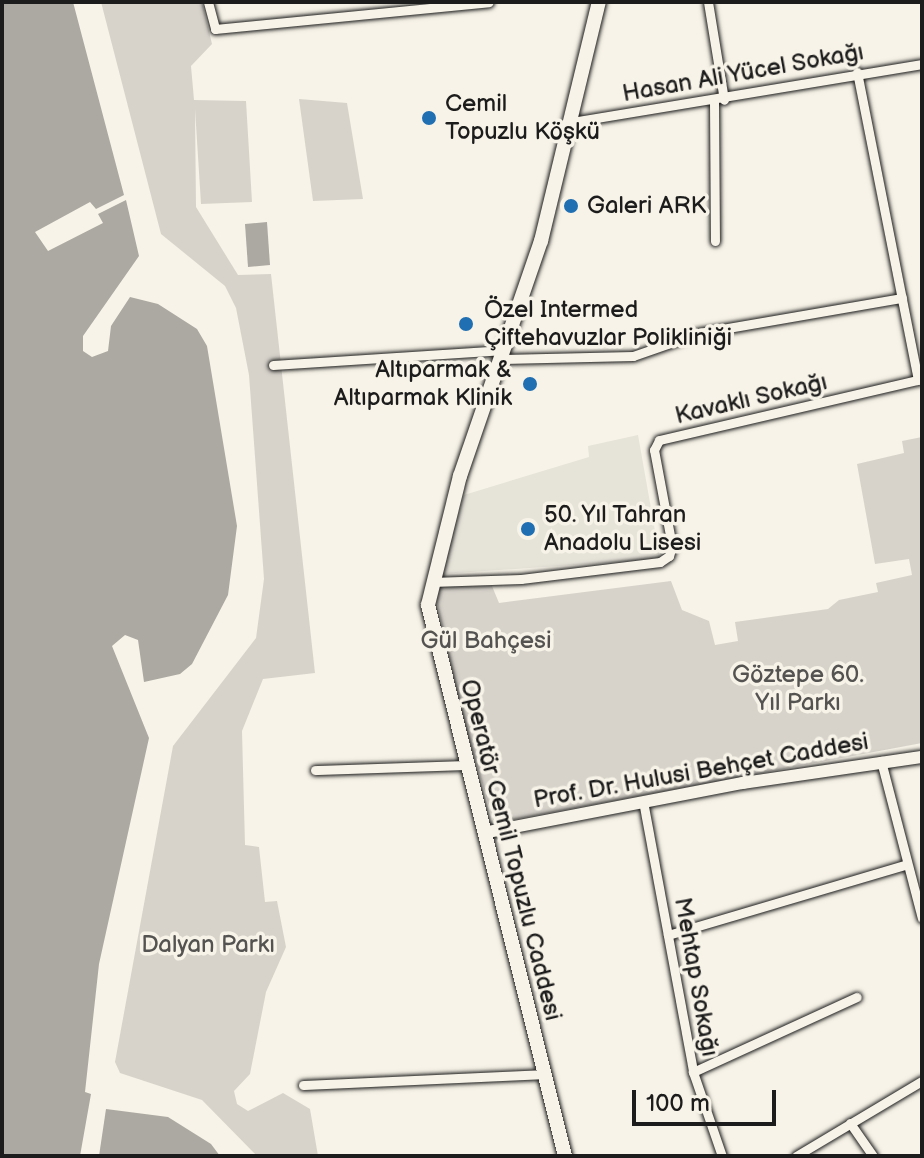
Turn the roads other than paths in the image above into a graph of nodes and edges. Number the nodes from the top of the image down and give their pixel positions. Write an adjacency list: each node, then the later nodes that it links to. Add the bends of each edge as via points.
1 (208, 2): 2 (street, via 215,29)
2 (489, 2)
3 (599, 2): 8 (main road, Operatör Cemil Topuzlu Caddesi)
4 (708, 2): 7 (street)
5 (922, 64): 6 (street, Hasan Ali Yücel Sokağı)
6 (857, 72): 7 (street, Hasan Ali Yücel Sokağı); 10 (street)
7 (719, 101): 8 (street, Hasan Ali Yücel Sokağı); 9 (street)
8 (572, 122): 11 (main road, Operatör Cemil Topuzlu Caddesi)
9 (715, 241)
10 (902, 298): 11 (street, via 699,333 633,356); 13 (street)
11 (504, 354): 12 (street); 14 (main road, Operatör Cemil Topuzlu Caddesi, via 460,476)
12 (273, 365)
13 (920, 380): 14 (street, Kavaklı Sokağı, via 659,440 654,450 672,546 660,562 521,579)
14 (431, 582): 17 (main road, Operatör Cemil Topuzlu Caddesi, via 428,605)
15 (922, 757): 16 (street, Prof. Dr. Hulusi Behçet Caddesi)
16 (881, 761): 19 (street, Prof. Dr. Hulusi Behçet Caddesi); 21 (street)
17 (469, 765): 18 (street); 20 (main road, Operatör Cemil Topuzlu Caddesi)
18 (315, 770)
19 (643, 801): 20 (street, Prof. Dr. Hulusi Behçet Caddesi); 23 (street, Mehtap Sokağı)
20 (488, 832): 26 (main road, Operatör Cemil Topuzlu Caddesi)
21 (905, 865): 22 (street); 23 (street)
22 (922, 918)
23 (668, 935): 25 (street, Mehtap Sokağı)
24 (857, 997): 25 (street)
25 (693, 1072): 31 (street, Mehtap Sokağı)
26 (542, 1074): 28 (street); 30 (main road, Operatör Cemil Topuzlu Caddesi)
27 (922, 1081): 29 (street)
28 (303, 1085)
29 (850, 1123): 32 (street); 33 (street)
30 (565, 1156)
31 (722, 1156)
32 (796, 1156)
33 (873, 1156)

